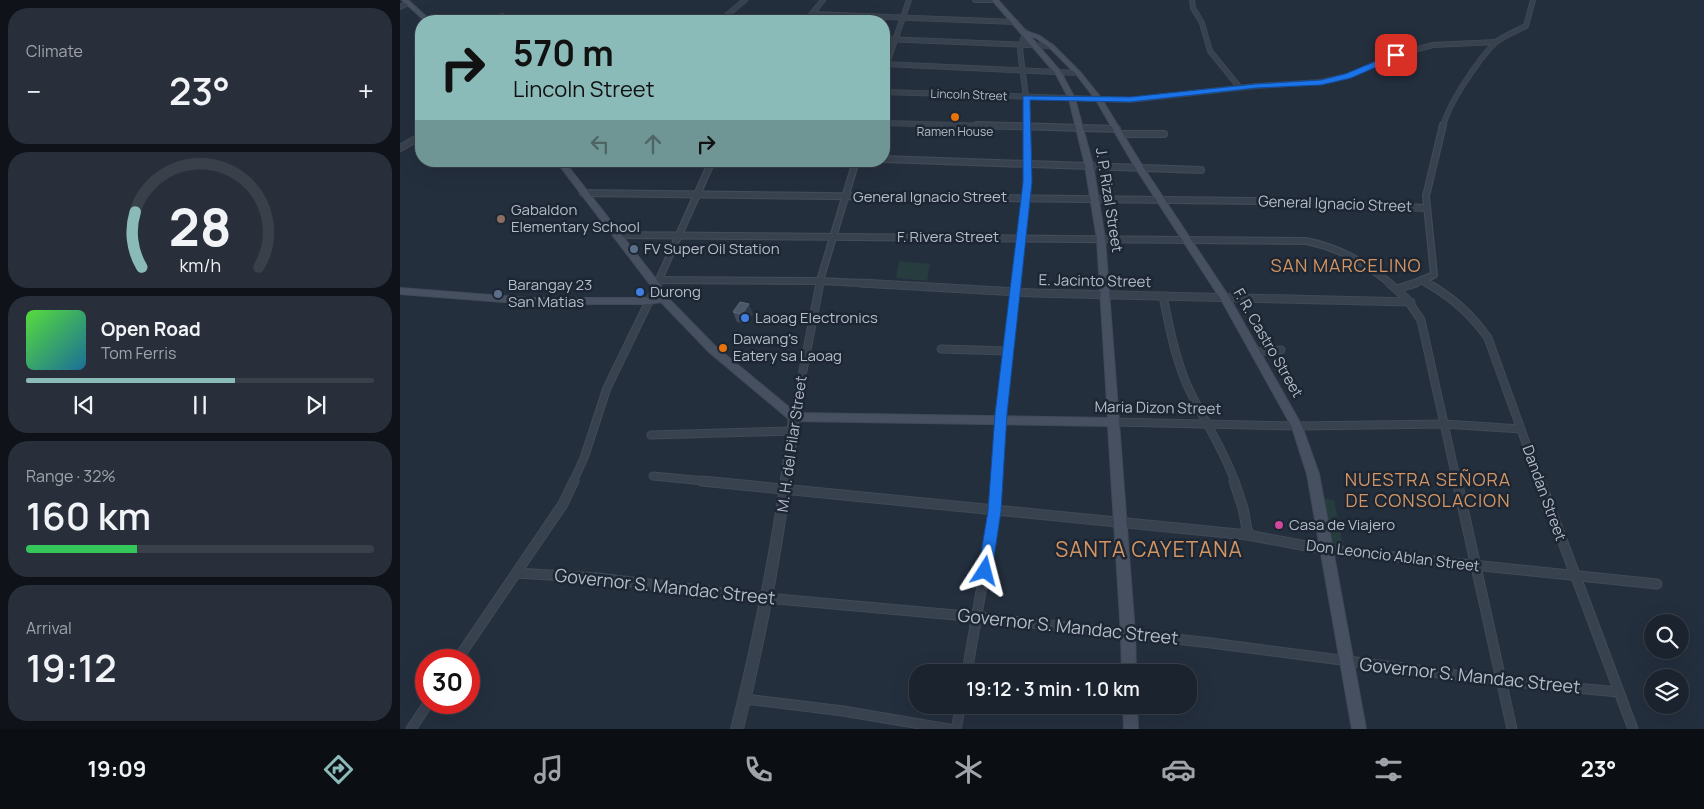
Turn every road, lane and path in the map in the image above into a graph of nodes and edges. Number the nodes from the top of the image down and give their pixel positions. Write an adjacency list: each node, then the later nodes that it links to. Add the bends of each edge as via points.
1 (745, 0): 12 (street)
2 (823, 0): 10 (street)
3 (909, 0): 15 (street)
4 (975, 0): 5 (street)
5 (995, 0): 16 (main road, J. P. Rizal Street)
6 (1192, 0): 29 (street, via 1210,52)
7 (1533, 0): 20 (street, via 1526,26)
8 (407, 2): 9 (street); 11 (main road)
9 (400, 7)
10 (812, 14): 13 (street)
11 (421, 15)
12 (727, 15)
13 (830, 15)
14 (890, 18): 15 (street)
15 (903, 19): 16 (street); 19 (street)
16 (1016, 22): 17 (main road, J. P. Rizal Street)
17 (1025, 32): 21 (street); 22 (main road, F. R. Castro Street); 23 (main road, J. P. Rizal Street)
18 (890, 40): 19 (street)
19 (894, 40): 21 (street); 24 (street)
20 (1496, 42): 29 (street, Lincoln Street, via 1433,45 1410,50 1348,76 1327,81); 55 (street, via 1446,113 1427,186)
21 (1020, 46): 23 (street); 26 (street)
22 (1052, 46): 23 (street); 28 (main road, F. R. Castro Street)
23 (1037, 47): 27 (main road, J. P. Rizal Street)
24 (890, 51)
25 (890, 64): 26 (street)
26 (1024, 72): 27 (street); 31 (street)
27 (1059, 73): 28 (street); 32 (main road, J. P. Rizal Street)
28 (1078, 73): 33 (main road, F. R. Castro Street)
29 (1240, 88): 33 (street, Lincoln Street, via 1130,100)
30 (890, 92): 31 (street, Lincoln Street)
31 (1026, 98): 32 (street, Lincoln Street); 35 (street)
32 (1072, 98): 33 (street, Lincoln Street); 36 (main road, J. P. Rizal Street)
33 (1100, 99): 37 (main road, F. R. Castro Street)
34 (890, 123): 35 (street)
35 (1027, 127): 36 (street); 42 (street)
36 (1081, 129): 37 (street); 43 (main road, J. P. Rizal Street)
37 (1118, 132): 38 (street); 47 (main road, F. R. Castro Street)
38 (1164, 134)
39 (415, 139): 40 (street)
40 (400, 148)
41 (890, 159): 42 (street)
42 (1028, 163): 43 (street); 52 (street)
43 (1089, 165): 47 (street); 53 (main road, J. P. Rizal Street)
44 (564, 167): 49 (main road)
45 (709, 167): 50 (street)
46 (854, 167): 51 (street, M. H. del Pilar Street)
47 (1139, 167): 48 (street); 54 (main road, F. R. Castro Street)
48 (1201, 170)
49 (583, 193): 50 (street, General Ignacio Street); 56 (main road)
50 (696, 194): 51 (street, General Ignacio Street); 58 (street)
51 (845, 196): 52 (street, General Ignacio Street); 57 (street, M. H. del Pilar Street)
52 (1026, 198): 53 (street, General Ignacio Street); 59 (street)
53 (1095, 200): 54 (street, General Ignacio Street); 60 (main road, J. P. Rizal Street)
54 (1162, 200): 55 (street, General Ignacio Street); 61 (main road, F. R. Castro Street)
55 (1427, 208): 63 (street, via 1435,271 1432,277)
56 (616, 235): 58 (street, F. Rivera Street); 64 (main road)
57 (834, 236): 58 (street, F. Rivera Street); 59 (street, F. Rivera Street); 62 (street, M. H. del Pilar Street)
58 (678, 237): 64 (street)
59 (1021, 238): 60 (street, F. Rivera Street); 67 (street)
60 (1100, 239): 61 (street, F. Rivera Street); 68 (main road, J. P. Rizal Street)
61 (1189, 240): 65 (street, F. Rivera Street, via 1320,243 1347,255); 71 (main road, F. R. Castro Street)
62 (820, 281): 64 (street, E. Jacinto Street); 67 (street, E. Jacinto Street); 78 (street, M. H. del Pilar Street)
63 (1423, 281): 65 (street); 84 (street, Dandan Street, via 1462,307 1488,338)
64 (657, 283): 70 (main road); 72 (street)
65 (1397, 289): 73 (street, F. Rivera Street)
66 (400, 291): 72 (main road, via 529,301)
67 (1015, 292): 68 (street, E. Jacinto Street); 76 (street)
68 (1105, 294): 69 (street, E. Jacinto Street); 80 (main road, J. P. Rizal Street)
69 (1164, 296): 71 (street, E. Jacinto Street); 81 (street, via 1178,362 1191,393)
70 (664, 298): 72 (main road); 78 (main road, via 712,349)
71 (1226, 299): 73 (street, E. Jacinto Street); 77 (main road, F. R. Castro Street)
72 (650, 301): 94 (street, via 607,388 576,479)
73 (1411, 302): 82 (street, via 1421,320)
74 (941, 349): 76 (street)
75 (1281, 350): 77 (street)
76 (1008, 351): 79 (street)
77 (1257, 352): 83 (main road, F. R. Castro Street)
78 (794, 417): 79 (main road, Maria Dizon Street); 85 (street, M. H. del Pilar Street)
79 (1000, 421): 80 (main road, Maria Dizon Street); 89 (street)
80 (1113, 422): 81 (street, Maria Dizon Street); 90 (main road, J. P. Rizal Street)
81 (1210, 424): 83 (street, Maria Dizon Street); 91 (street, via 1239,497)
82 (1444, 424): 83 (street, Maria Dizon Street); 84 (street, Maria Dizon Street); 93 (street)
83 (1297, 426): 92 (main road, F. R. Castro Street, via 1313,474)
84 (1521, 429): 95 (street, Dandan Street)
85 (793, 431): 86 (street); 88 (street, M. H. del Pilar Street)
86 (651, 434)
87 (652, 476): 88 (street, Don Leoncio Ablan Street)
88 (787, 490): 89 (street, Don Leoncio Ablan Street); 97 (street, M. H. del Pilar Street)
89 (995, 511): 90 (street, Don Leoncio Ablan Street); 98 (street)
90 (1121, 524): 91 (street, Don Leoncio Ablan Street); 99 (main road, J. P. Rizal Street)
91 (1248, 535): 92 (street, Don Leoncio Ablan Street)
92 (1327, 550): 93 (street, Don Leoncio Ablan Street); 101 (main road, F. R. Castro Street)
93 (1474, 566): 95 (street, Don Leoncio Ablan Street); 104 (street)
94 (518, 572): 97 (street, Governor S. Mandac Street); 100 (street)
95 (1575, 577): 96 (street, Don Leoncio Ablan Street); 105 (street, Dandan Street)
96 (1657, 584)
97 (766, 598): 98 (street, Governor S. Mandac Street); 106 (street, M. H. del Pilar Street)
98 (978, 617): 99 (street, Governor S. Mandac Street); 102 (street)
99 (1128, 634): 101 (street, Governor S. Mandac Street); 103 (main road, J. P. Rizal Street)
100 (465, 649)
101 (1348, 662): 104 (street, Governor S. Mandac Street); 115 (main road, F. R. Castro Street)
102 (969, 664)
103 (1129, 664)
104 (1502, 681): 105 (street, Governor S. Mandac Street); 116 (street)
105 (1618, 692): 117 (street, Dandan Street)
106 (745, 699): 111 (street, M. H. del Pilar Street); 112 (street)
107 (420, 714): 110 (street)
108 (958, 714): 113 (street)
109 (1130, 714): 114 (main road)
110 (411, 729)
111 (737, 729)
112 (949, 729)
113 (956, 729)
114 (1130, 729)
115 (1359, 729)
116 (1512, 729)
117 (1633, 729)

